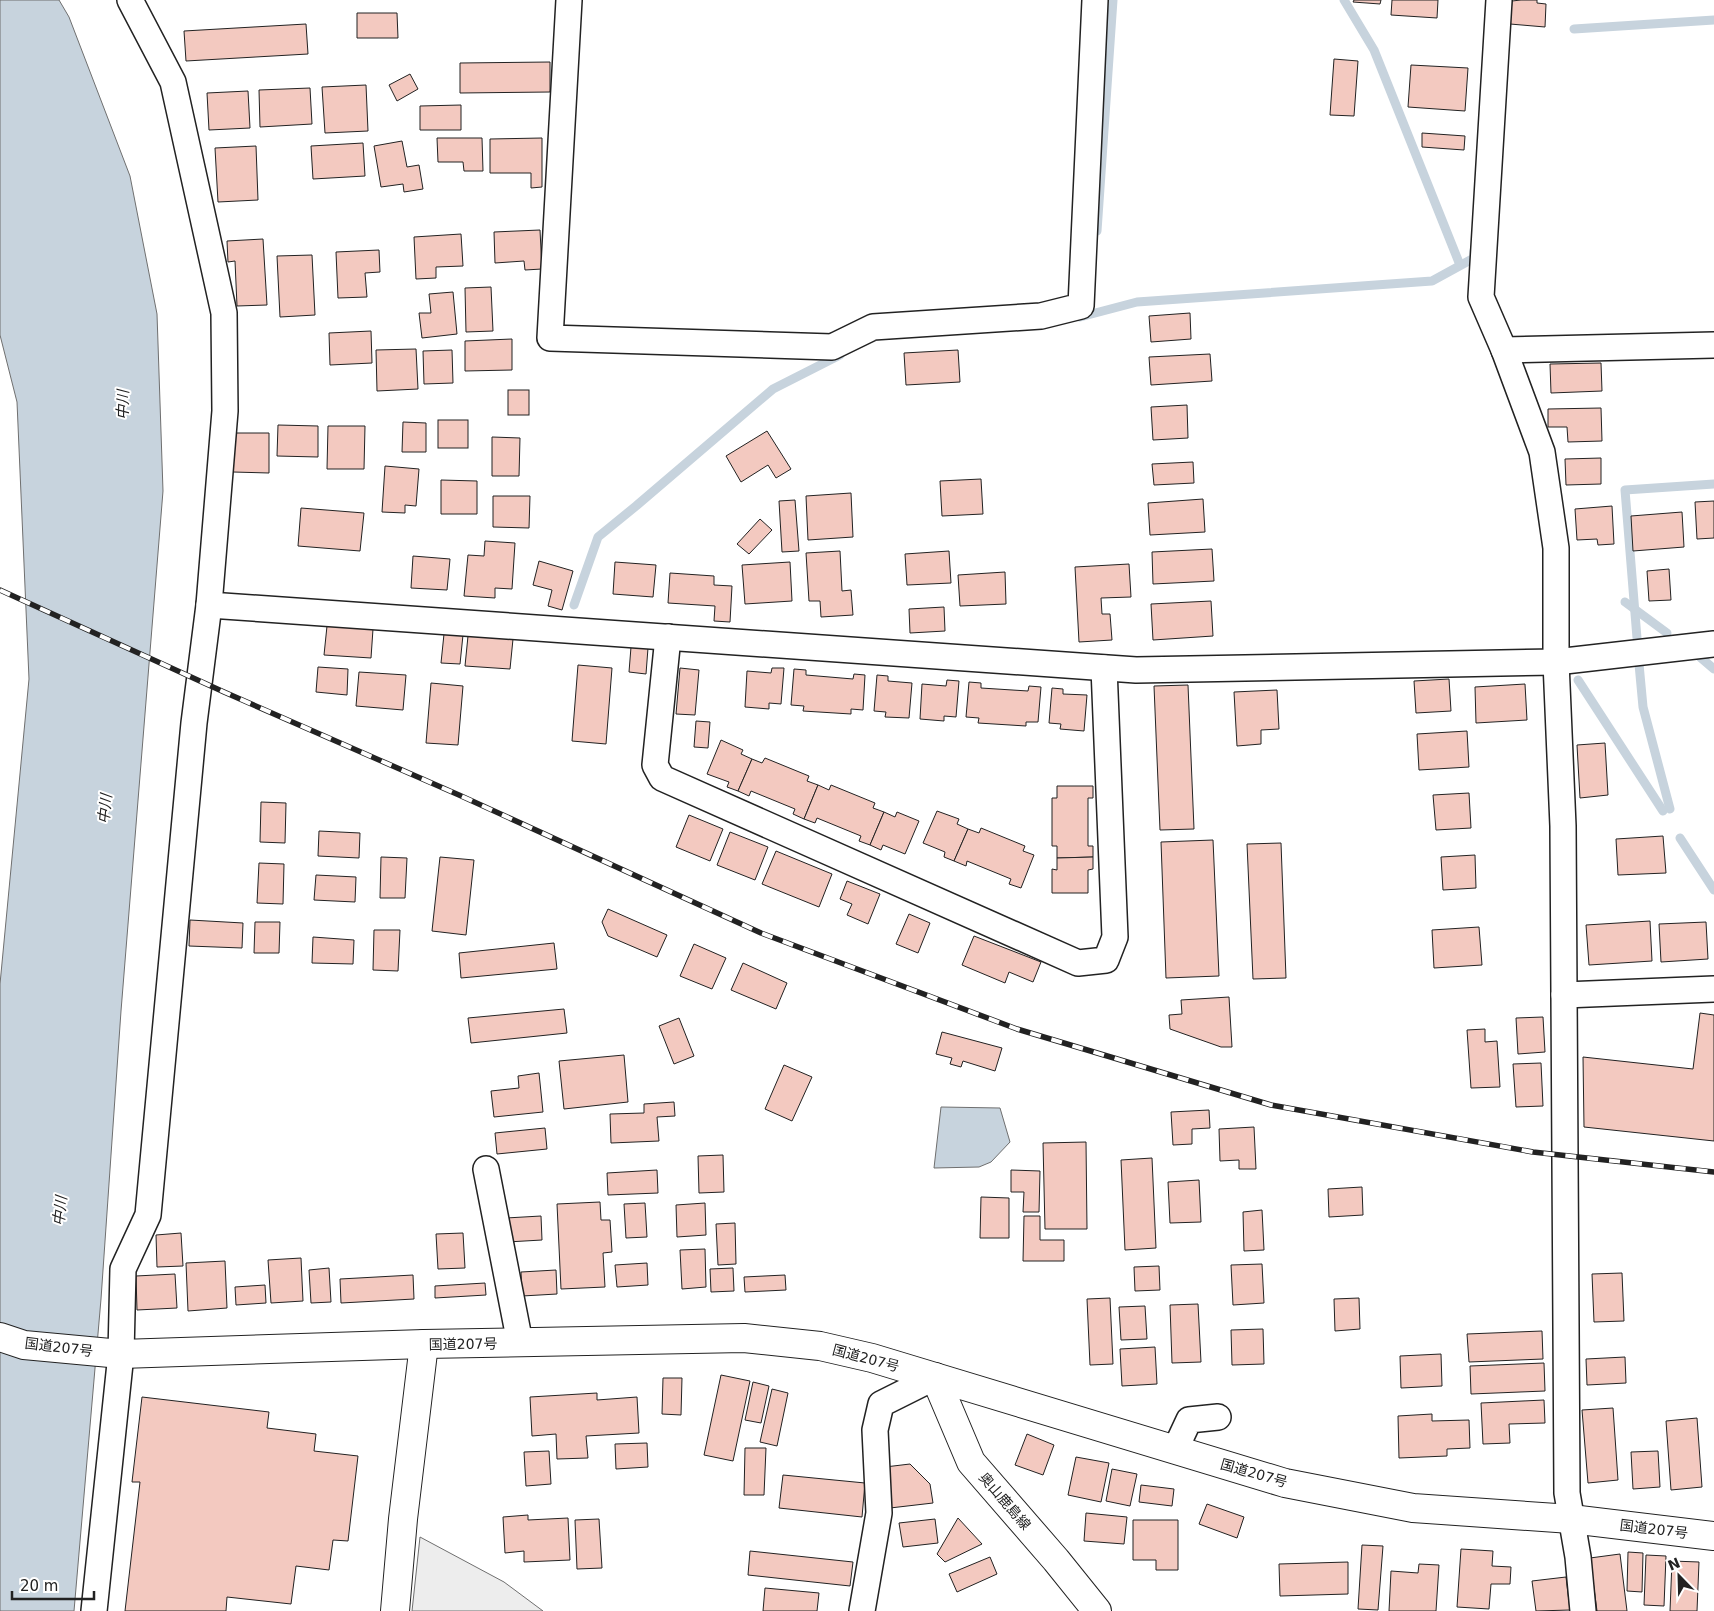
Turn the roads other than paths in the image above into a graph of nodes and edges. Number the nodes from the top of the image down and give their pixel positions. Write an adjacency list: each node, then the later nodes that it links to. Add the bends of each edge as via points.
1 (130, 0): 7 (street, via 173,82 224,313 225,411)
2 (569, 0): 3 (street, via 550,338 832,347 873,327 1041,316 1082,306)
3 (1095, 0)
4 (1500, 0): 6 (street, via 1481,297)
5 (1714, 345): 6 (street)
6 (1504, 350): 10 (street, via 1542,452 1556,548)
7 (209, 605): 8 (street); 18 (street, via 194,723 148,1215 123,1269)
8 (668, 637): 11 (street); 11 (street, via 655,765 662,778 1078,963 1106,960 1115,938)
9 (1714, 644): 10 (street)
10 (1556, 662): 11 (street); 13 (street, via 1563,826)
11 (1104, 668)
12 (1714, 990): 13 (street)
13 (1564, 994): 22 (street, via 1567,1493)
14 (486, 1169): 16 (street)
15 (0, 1337): 18 (main road, 国道207号, via 24,1345)
16 (520, 1342): 17 (main road, 国道207号); 19 (main road, 国道207号, via 744,1338 820,1346)
17 (424, 1344): 18 (main road, 国道207号); 25 (main road)
18 (114, 1353): 24 (street)
19 (935, 1377): 21 (main road, 国道207号); 26 (street, via 882,1404 875,1430 879,1513); 27 (main road, 奥山鹿島線, via 971,1462)
20 (1218, 1417): 21 (street, via 1189,1420)
21 (1175, 1450): 22 (main road, 国道207号, via 1285,1483 1413,1508)
22 (1571, 1519): 23 (main road, 国道207号); 28 (street)
23 (1714, 1536)
24 (94, 1611)
25 (394, 1611)
26 (862, 1611)
27 (1097, 1611)
28 (1583, 1611)

